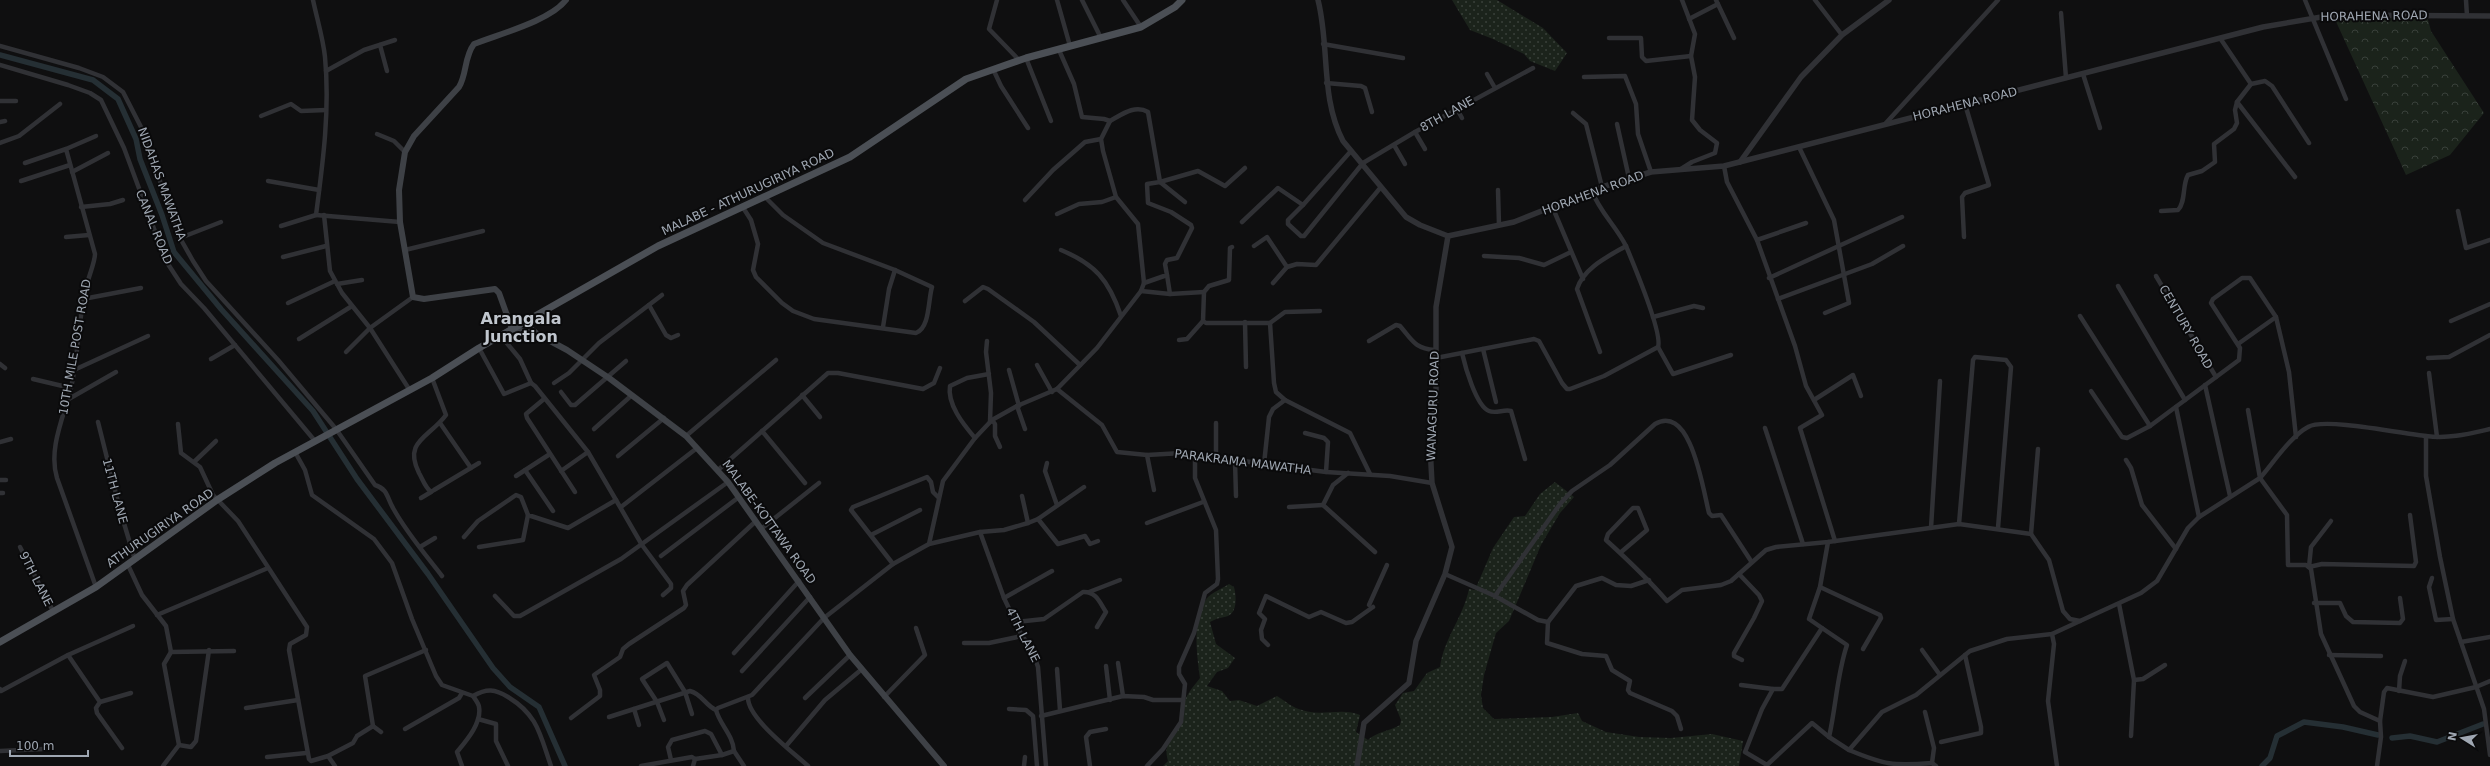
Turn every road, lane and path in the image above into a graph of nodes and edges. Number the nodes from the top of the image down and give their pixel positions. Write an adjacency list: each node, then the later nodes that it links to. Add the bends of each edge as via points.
1 (313, 0): 39 (street)
2 (566, 0): 77 (main road, via 556,10 540,18 474,44 469,51 464,78 459,87 414,136)
3 (997, 0): 35 (street, via 989,29)
4 (1057, 0): 31 (street)
5 (1082, 0): 23 (street)
6 (1122, 0): 21 (street)
7 (1182, 0): 21 (main road, MALABE - ATHURUGIRIYA ROAD)
8 (1318, 0): 28 (street)
9 (1682, 0): 20 (street)
10 (1815, 0): 22 (street)
11 (1890, 0): 22 (street)
12 (1998, 0): 62 (street)
13 (2305, 0): 19 (street)
14 (2466, 0): 17 (street)
15 (1717, 2): 20 (street); 25 (street)
16 (2061, 13): 44 (street)
17 (2467, 16): 18 (street, HORAHENA ROAD); 19 (street, HORAHENA ROAD)
18 (2490, 16)
19 (2311, 17): 26 (street, HORAHENA ROAD); 48 (street)
20 (1689, 19): 33 (street, via 1695,34)
21 (1141, 27): 23 (main road, MALABE - ATHURUGIRIYA ROAD)
22 (1842, 35): 79 (street, via 1801,77)
23 (1100, 38): 31 (main road, MALABE - ATHURUGIRIYA ROAD)
24 (1608, 38): 33 (street, via 1641,38 1642,57 1646,61)
25 (1734, 38)
26 (2220, 38): 42 (street, HORAHENA ROAD); 46 (street)
27 (395, 40): 29 (street)
28 (1323, 44): 34 (street); 45 (street)
29 (380, 45): 39 (street, via 364,50); 40 (street)
30 (0, 46): 125 (street, NIDAHAS MAWATHA, via 79,68 103,77 123,92 141,127)
31 (1070, 46): 32 (main road, MALABE - ATHURUGIRIYA ROAD)
32 (1059, 50): 35 (main road, MALABE - ATHURUGIRIYA ROAD); 61 (street, via 1074,84 1082,116)
33 (1691, 56): 86 (street, via 1695,77 1692,120 1700,130 1717,142 1718,148 1715,153)
34 (1403, 58)
35 (1023, 59): 38 (main road, MALABE - ATHURUGIRIYA ROAD); 60 (street)
36 (0, 65): 189 (street, CANAL ROAD, via 68,85 101,100 124,148 166,261 180,284)
37 (1533, 68): 47 (street, 8TH LANE)
38 (993, 70): 64 (street); 99 (main road, MALABE - ATHURUGIRIYA ROAD, via 958,83 850,157)
39 (326, 71): 55 (street)
40 (387, 71)
41 (1487, 74): 47 (street)
42 (2083, 74): 44 (street, HORAHENA ROAD); 65 (street)
43 (1584, 77): 88 (street, via 1625,76 1636,104 1638,134)
44 (2066, 78): 53 (street, HORAHENA ROAD)
45 (1326, 83): 56 (street, via 1365,88); 76 (street, via 1336,128)
46 (2251, 84): 51 (street); 71 (street, via 2265,81 2272,86)
47 (1495, 88): 54 (street, 8TH LANE)
48 (2346, 99)
49 (0, 101): 50 (street)
50 (16, 101)
51 (2237, 102): 89 (street); 108 (street, via 2237,123 2234,129 2212,147 2215,162 2202,171 2188,175 2184,181 2182,206 2178,210)
52 (60, 104): 70 (street, via 19,136)
53 (1965, 104): 62 (street, HORAHENA ROAD); 124 (street, via 1990,186 1965,193 1962,197)
54 (1457, 109): 59 (street); 66 (street, 8TH LANE)
55 (326, 110): 58 (street, via 301,111 291,104); 96 (street)
56 (1372, 112)
57 (1573, 113): 95 (street, via 1586,124)
58 (261, 116)
59 (1462, 118)
60 (1051, 121)
61 (1110, 121): 69 (street); 93 (street, via 1134,110 1143,109 1148,112)
62 (1886, 123): 73 (street, HORAHENA ROAD)
63 (1617, 124): 90 (street)
64 (1028, 128)
65 (2100, 128)
66 (1415, 132): 72 (street, 8TH LANE); 75 (street)
67 (377, 134): 77 (street, via 394,141)
68 (96, 136): 74 (street)
69 (1101, 139): 100 (street); 102 (street, via 1085,142 1053,170)
70 (0, 143)
71 (2309, 143)
72 (1394, 145): 81 (street, 8TH LANE); 82 (street)
73 (1799, 148): 79 (street, HORAHENA ROAD); 128 (street, via 1834,220)
74 (66, 149): 80 (street); 83 (street, 10TH MILE POST ROAD)
75 (1425, 149)
76 (1351, 151): 81 (street); 104 (street)
77 (405, 152): 115 (main road, via 399,190)
78 (108, 153): 87 (street)
79 (1739, 162): 84 (street, HORAHENA ROAD)
80 (25, 163)
81 (1363, 164): 94 (street); 104 (street, 8TH LANE, via 1304,236 1301,236 1288,224 1288,220)
82 (1406, 164)
83 (70, 165): 87 (street, 10TH MILE POST ROAD); 91 (street)
84 (1724, 166): 86 (street, HORAHENA ROAD); 126 (street, via 1727,182)
85 (1245, 168): 93 (street, via 1225,186 1198,171)
86 (1680, 170): 88 (street, HORAHENA ROAD)
87 (72, 172): 107 (street, 10TH MILE POST ROAD)
88 (1651, 172): 90 (street, HORAHENA ROAD)
89 (2295, 176)
90 (1630, 178): 95 (street, HORAHENA ROAD)
91 (21, 181)
92 (268, 181): 96 (street)
93 (1160, 182): 103 (street); 142 (street, via 1147,184 1148,202 1171,212 1192,228 1176,258 1167,260)
94 (1382, 187): 122 (street, via 1406,217 1420,226); 139 (street, via 1316,265 1297,264)
95 (1602, 187): 98 (street, HORAHENA ROAD)
96 (319, 190): 111 (street)
97 (1498, 190): 119 (street)
98 (1592, 191): 106 (street, HORAHENA ROAD); 132 (street, via 1596,204 1621,234)
99 (764, 196): 105 (main road, MALABE - ATHURUGIRIYA ROAD); 140 (street, via 783,215 811,236)
100 (1116, 198): 110 (street, via 1079,204); 148 (street, via 1138,224)
101 (123, 200): 107 (street)
102 (1026, 200)
103 (1185, 202)
104 (1303, 205): 116 (street, via 1278,188)
105 (742, 206): 174 (main road, MALABE - ATHURUGIRIYA ROAD, via 658,246); 176 (street, via 751,220 758,244 753,270 756,277 782,302 814,319)
106 (1552, 206): 119 (street, HORAHENA ROAD); 136 (street)
107 (81, 207): 121 (street, 10TH MILE POST ROAD)
108 (2161, 211)
109 (2458, 211): 127 (street, via 2466,248)
110 (1057, 214)
111 (316, 215): 112 (street); 118 (street)
112 (324, 215): 115 (street); 129 (street)
113 (1902, 217): 128 (street)
114 (221, 222): 125 (street)
115 (400, 222): 134 (main road)
116 (1242, 222)
117 (1806, 223): 126 (street)
118 (281, 226)
119 (1500, 226): 122 (street, HORAHENA ROAD)
120 (483, 230): 134 (street)
121 (89, 235): 123 (street); 157 (street, 10TH MILE POST ROAD, via 95,260 89,272)
122 (1448, 236): 193 (street, WANAGURU ROAD, via 1436,307)
123 (66, 237)
124 (1964, 237)
125 (180, 238): 253 (street, NIDAHAS MAWATHA, via 206,281 278,360)
126 (1756, 240): 144 (street)
127 (2490, 240)
128 (1840, 244): 141 (street); 144 (street)
129 (326, 246): 138 (street); 147 (street, via 330,271)
130 (1232, 246): 153 (street, via 1229,280 1209,286)
131 (1254, 246): 139 (street, via 1266,237)
132 (1626, 246): 145 (street, via 1596,264); 169 (street)
133 (1903, 246): 141 (street, via 1872,264)
134 (405, 250): 156 (main road)
135 (1061, 250): 167 (street, via 1093,267 1105,281)
136 (1571, 252): 137 (street, via 1544,265 1518,258); 145 (street)
137 (1484, 256)
138 (283, 257)
139 (1287, 267): 149 (street)
140 (895, 270): 176 (street); 176 (street, via 932,287 925,325 916,333)
141 (1844, 273): 158 (street); 166 (street, via 1849,303)
142 (1167, 275): 148 (street); 154 (street)
143 (2156, 276): 217 (street, CENTURY ROAD)
144 (1769, 278): 158 (street)
145 (1583, 279): 195 (street, via 1577,289)
146 (362, 280): 147 (street)
147 (336, 283): 160 (street); 163 (street)
148 (1144, 283): 152 (street)
149 (1273, 283)
150 (2118, 286): 236 (street)
151 (141, 288): 157 (street)
152 (1141, 291): 154 (street); 167 (street)
153 (1204, 292): 154 (street); 171 (street)
154 (1170, 294)
155 (662, 295): 162 (street)
156 (413, 297): 177 (street); 178 (main road, via 424,299 495,289 499,292)
157 (84, 299): 210 (street, 10TH MILE POST ROAD)
158 (1778, 299): 235 (street, via 1806,386)
159 (965, 301): 206 (street, via 983,287 988,289 1034,322)
160 (288, 303)
161 (2490, 304): 172 (street)
162 (649, 305): 180 (street, via 666,335 672,338); 201 (street, via 599,343)
163 (352, 306): 177 (street); 184 (street)
164 (1703, 308): 169 (street, via 1694,306)
165 (1320, 311): 175 (street, via 1285,312)
166 (1825, 313)
167 (1121, 316): 206 (street, via 1097,348)
168 (2080, 316): 248 (street)
169 (1654, 317): 190 (street)
170 (2276, 317): 188 (street); 188 (street, via 2250,278 2242,278 2213,299 2211,304); 258 (street, via 2289,372)
171 (1203, 321): 173 (street); 185 (street, via 1187,340)
172 (2450, 321)
173 (1245, 322): 175 (street); 207 (street)
174 (523, 323): 178 (main road, MALABE - ATHURUGIRIYA ROAD); 179 (main road)
175 (1270, 323): 234 (street, via 1276,392)
176 (883, 327)
177 (370, 328): 194 (street); 224 (street)
178 (512, 329): 179 (main road, MALABE-KOTTAWA ROAD); 183 (main road, MALABE - ATHURUGIRIYA ROAD)
179 (539, 335): 201 (main road, MALABE-KOTTAWA ROAD)
180 (678, 335)
181 (2490, 335): 199 (street, via 2449,357)
182 (148, 336): 210 (street)
183 (501, 336): 191 (main road, MALABE - ATHURUGIRIYA ROAD); 220 (street, via 520,359)
184 (299, 338)
185 (1179, 340)
186 (987, 341): 214 (street)
187 (1369, 341): 193 (street, via 1396,325 1400,326 1417,346)
188 (2238, 344): 217 (street, via 2239,360)
189 (235, 345): 200 (street); 262 (street, CANAL ROAD)
190 (1658, 346): 192 (street, via 1604,376 1570,389 1562,383 1539,341); 197 (street, via 1673,374)
191 (480, 348): 215 (main road, MALABE - ATHURUGIRIYA ROAD); 220 (street, via 504,394)
192 (1483, 349): 196 (street); 237 (street)
193 (1435, 350): 198 (street, WANAGURU ROAD)
194 (346, 352)
195 (1600, 352)
196 (1462, 353): 198 (street); 275 (street, via 1466,373 1486,409 1493,412 1511,411)
197 (1731, 355)
198 (1436, 358): 296 (street, WANAGURU ROAD, via 1436,399 1430,446)
199 (2428, 358)
200 (211, 359)
201 (582, 360): 216 (main road, MALABE-KOTTAWA ROAD); 221 (street)
202 (776, 360): 256 (street)
203 (626, 361): 216 (street)
204 (0, 364): 208 (street)
205 (1037, 365): 228 (street)
206 (1080, 365): 225 (street)
207 (1246, 367)
208 (5, 368)
209 (940, 368): 229 (street, via 934,383 924,389 828,373)
210 (74, 370): 223 (street, 10TH MILE POST ROAD)
211 (1009, 370): 238 (street)
212 (116, 372): 233 (street)
213 (2429, 373): 259 (street)
214 (989, 374): 243 (street); 260 (street, via 967,378 950,386 949,394 953,406)
215 (432, 378): 224 (main road, MALABE - ATHURUGIRIYA ROAD); 245 (street, via 446,415)
216 (609, 378): 227 (street, via 573,406); 230 (main road, MALABE-KOTTAWA ROAD)
217 (2216, 378): 222 (street)
218 (33, 379): 223 (street)
219 (1940, 381): 325 (street)
220 (531, 383): 232 (street)
221 (554, 383)
222 (2205, 385): 236 (street); 304 (street)
223 (71, 388): 233 (street, 10TH MILE POST ROAD)
224 (409, 389): 253 (main road, MALABE - ATHURUGIRIYA ROAD)
225 (1057, 389): 228 (street); 271 (street, PARAKRAMA MAWATHA, via 1102,425 1117,452)
226 (2091, 391): 248 (street, via 2122,437 2127,438)
227 (561, 392)
228 (1052, 392): 238 (street)
229 (802, 395): 241 (street); 254 (street)
230 (632, 396): 242 (main road, MALABE-KOTTAWA ROAD); 251 (street)
231 (1861, 396): 235 (street, via 1853,374)
232 (544, 399): 269 (street); 270 (street, via 526,414)
233 (67, 400): 361 (street, 10TH MILE POST ROAD, via 57,444 55,470)
234 (1285, 400): 281 (street, via 1273,409 1269,417); 288 (street, via 1350,433)
235 (1814, 400): 333 (street, via 1822,415 1800,428)
236 (2185, 400): 239 (street)
237 (1496, 402)
238 (1018, 406): 243 (street); 249 (street)
239 (2176, 407): 248 (street); 318 (street)
240 (2248, 410): 290 (street)
241 (820, 417)
242 (664, 418): 256 (main road, MALABE-KOTTAWA ROAD); 273 (street)
243 (991, 421): 260 (street); 265 (street, via 995,424 995,436)
244 (98, 422): 346 (street, 11TH LANE)
245 (440, 423): 282 (street); 299 (street, via 418,443 413,454 413,461)
246 (1216, 423): 274 (street)
247 (178, 424): 278 (street, via 182,453)
248 (2150, 426)
249 (1025, 428)
250 (1765, 428): 337 (street)
251 (594, 429)
252 (2490, 429): 259 (street, via 2453,437)
253 (334, 430): 262 (main road, ATHURUGIRIYA ROAD); 340 (street, via 375,485 382,487 388,494 389,502 398,518)
254 (762, 431): 284 (street); 294 (street)
255 (1305, 433): 286 (street, via 1324,438 1328,442)
256 (686, 436): 266 (main road, MALABE-KOTTAWA ROAD)
257 (2426, 436): 258 (street, via 2366,427 2322,425 2308,427); 259 (street); 375 (street, via 2426,476)
258 (2296, 437): 290 (street)
259 (2437, 437)
260 (975, 438): 301 (street, via 943,481)
261 (11, 439): 264 (street)
262 (317, 440): 268 (main road, ATHURUGIRIYA ROAD)
263 (216, 441): 278 (street)
264 (0, 442)
265 (1000, 447)
266 (697, 448): 284 (main road, MALABE-KOTTAWA ROAD); 312 (street)
267 (2038, 449): 329 (street)
268 (295, 452): 307 (main road, ATHURUGIRIYA ROAD); 392 (street, via 305,470 312,495 374,539 392,563)
269 (588, 452): 285 (street); 308 (street)
270 (550, 454): 283 (street); 285 (street)
271 (1147, 454): 272 (street, PARAKRAMA MAWATHA); 298 (street)
272 (1195, 455): 274 (street, PARAKRAMA MAWATHA); 309 (street, via 1195,478)
273 (618, 456)
274 (1216, 458): 277 (street, PARAKRAMA MAWATHA)
275 (1524, 459)
276 (2126, 460): 342 (street, via 2131,468 2142,506)
277 (1235, 461): 281 (street, PARAKRAMA MAWATHA); 303 (street)
278 (194, 462): 307 (street, via 200,467)
279 (479, 463): 282 (street)
280 (1047, 463): 310 (street, via 1045,471)
281 (1264, 464): 286 (street, PARAKRAMA MAWATHA)
282 (471, 468): 299 (street)
283 (525, 470): 289 (street); 315 (street)
284 (718, 470): 293 (main road, MALABE-KOTTAWA ROAD)
285 (561, 471): 300 (street)
286 (1326, 472): 287 (street, PARAKRAMA MAWATHA)
287 (1348, 473): 288 (street, PARAKRAMA MAWATHA); 311 (street, via 1333,485)
288 (1370, 474): 296 (street, PARAKRAMA MAWATHA)
289 (516, 476)
290 (2260, 478): 304 (street); 351 (street, via 2287,515 2288,565)
291 (0, 480): 292 (street)
292 (6, 480)
293 (728, 482): 305 (main road, MALABE-KOTTAWA ROAD); 338 (street)
294 (805, 483)
295 (819, 483): 327 (street)
296 (1432, 484): 354 (street, WANAGURU ROAD, via 1452,542)
297 (1084, 487): 310 (street)
298 (1154, 490)
299 (430, 492): 306 (street)
300 (575, 492)
301 (938, 496): 330 (street, via 933,492 927,477 853,507 851,510); 336 (street)
302 (1022, 496): 322 (street)
303 (1236, 496)
304 (2230, 496): 318 (street)
305 (739, 497): 320 (main road, MALABE-KOTTAWA ROAD); 345 (street)
306 (422, 498)
307 (217, 500): 346 (main road, ATHURUGIRIYA ROAD); 352 (street, via 238,521)
308 (616, 500): 312 (street); 316 (street, via 568,528)
309 (1203, 502): 323 (street); 428 (street, via 1216,530 1218,579 1217,584 1205,592 1194,633 1179,667 1179,674 1185,684)
310 (1057, 505): 319 (street)
311 (1323, 505): 313 (street); 343 (street)
312 (621, 507): 338 (street)
313 (1289, 507)
314 (920, 510): 330 (street)
315 (552, 511)
316 (528, 515): 331 (street, via 521,496 516,495 478,521); 341 (street, via 523,540)
317 (2410, 515): 351 (street, via 2416,562 2414,566 2322,564)
318 (2199, 517): 342 (street, via 2188,528)
319 (1038, 519): 322 (street); 334 (street, via 1058,544 1085,536 1090,544)
320 (756, 521): 327 (main road, MALABE-KOTTAWA ROAD); 442 (street, via 687,585 683,591 686,605 684,608 629,644 623,649 620,657 594,675 600,696)
321 (2331, 521): 351 (street, via 2311,547)
322 (1028, 523): 328 (street, via 1004,530)
323 (1147, 523)
324 (1960, 524): 325 (street); 326 (street); 326 (street, via 1973,360 1975,357 2006,360 2011,367)
325 (1930, 528): 333 (street)
326 (1998, 528): 329 (street)
327 (761, 529): 360 (main road, MALABE-KOTTAWA ROAD)
328 (980, 532): 336 (street); 368 (street, 4TH LANE)
329 (2031, 534): 376 (street, via 2049,560 2063,611 2070,619)
330 (871, 535): 348 (street)
331 (464, 537)
332 (434, 538): 340 (street)
333 (1835, 541): 335 (street)
334 (1098, 542)
335 (1828, 542): 337 (street); 362 (street)
336 (929, 544): 348 (street)
337 (1803, 544): 347 (street, via 1766,550)
338 (642, 545): 364 (street, via 672,584); 365 (street, via 520,616 514,616)
339 (20, 547): 372 (street, 9TH LANE)
340 (420, 547): 356 (street)
341 (479, 547)
342 (2176, 549): 371 (street, via 2157,581 2142,593)
343 (1375, 552)
344 (1620, 553): 344 (street, via 1606,540 1608,534 1633,508 1638,508 1647,530); 359 (street)
345 (661, 556)
346 (135, 560): 349 (main road, ATHURUGIRIYA ROAD)
347 (1750, 561): 355 (street); 366 (street, via 1721,515 1712,516 1708,513 1690,440 1673,421 1662,420 1610,465 1572,491)
348 (893, 564): 374 (street)
349 (128, 565): 361 (main road, ATHURUGIRIYA ROAD); 373 (street, via 142,595)
350 (1387, 565): 389 (street, via 1371,606 1352,622 1346,623 1321,612 1309,617 1266,596 1259,613 1265,619 1261,630 1262,639)
351 (2309, 567): 370 (street)
352 (268, 568): 373 (street); 426 (street, via 307,627 306,635 289,647)
353 (1052, 571): 368 (street)
354 (1445, 574): 366 (street); 486 (street, WANAGURU ROAD, via 1416,641 1409,684 1364,723)
355 (1739, 574): 359 (street, via 1721,585 1689,588 1667,601); 402 (street, via 1762,601 1734,653 1734,656)
356 (442, 576)
357 (2432, 578): 375 (street, via 2429,587 2436,620)
358 (1120, 580): 363 (street)
359 (1649, 580): 378 (street, via 1631,586 1616,585 1602,578 1576,586)
360 (799, 581): 367 (main road, MALABE-KOTTAWA ROAD); 396 (street)
361 (96, 587): 372 (main road, ATHURUGIRIYA ROAD)
362 (1820, 587): 382 (street, via 1809,619); 390 (street, via 1880,615 1881,618)
363 (1089, 592): 377 (street, via 1083,592 1044,619); 380 (street, via 1094,594 1106,612)
364 (663, 594)
365 (495, 596)
366 (1495, 596): 378 (street, via 1538,620)
367 (810, 597): 374 (main road, MALABE-KOTTAWA ROAD); 409 (street)
368 (1004, 598): 377 (street, 4TH LANE)
369 (2400, 598): 370 (street, via 2403,619 2400,623 2353,622 2346,616 2340,603)
370 (2314, 603): 400 (street)
371 (2119, 604): 376 (street); 411 (street)
372 (53, 612): 386 (main road, ATHURUGIRIYA ROAD)
373 (158, 615): 395 (street, via 166,626)
374 (824, 618): 398 (main road, MALABE-KOTTAWA ROAD); 423 (street)
375 (2453, 619): 387 (street)
376 (2080, 621): 383 (street)
377 (1015, 622): 384 (street, 4TH LANE)
378 (1548, 622): 449 (street, via 1547,642 1582,654 1606,656 1612,670 1630,681 1630,693 1672,711 1677,716)
379 (133, 626): 397 (street)
380 (1097, 627)
381 (916, 628): 424 (street, via 925,655)
382 (1822, 628): 416 (street, via 1782,689); 453 (street, via 1847,646 1840,666 1841,678)
383 (2052, 634): 399 (street, via 2008,639 1970,651); 487 (street, via 2054,644 2048,701)
384 (1022, 636): 388 (street, via 989,643); 440 (street, 4TH LANE, via 1031,647 1038,667 1041,683)
385 (2490, 636): 387 (street)
386 (0, 642)
387 (2461, 642): 414 (street)
388 (964, 643)
389 (1268, 645)
390 (1863, 649)
391 (209, 650): 394 (street); 395 (street); 455 (street, via 196,741 192,747)
392 (426, 650): 420 (street, via 442,685); 447 (street, via 365,676)
393 (1922, 650): 410 (street)
394 (234, 651)
395 (171, 652): 455 (street, via 164,664)
396 (734, 653)
397 (68, 655): 415 (street, via 1,691); 429 (street)
398 (850, 655): 408 (main road, MALABE-KOTTAWA ROAD); 425 (street)
399 (1965, 655): 410 (street); 454 (street, via 1981,733)
400 (2329, 655): 401 (street); 445 (street, via 2354,706 2360,712)
401 (2381, 656)
402 (1742, 660)
403 (2405, 662): 417 (street, via 2400,676)
404 (1118, 663): 422 (street)
405 (2165, 665): 411 (street, via 2143,679)
406 (1106, 666): 427 (street)
407 (1057, 669): 436 (street)
408 (862, 670): 424 (main road, MALABE-KOTTAWA ROAD); 456 (street, via 825,700)
409 (742, 671)
410 (1940, 675): 459 (street, via 1916,695 1882,712)
411 (2134, 680): 452 (street)
412 (2490, 681): 414 (street)
413 (1741, 685): 416 (street)
414 (2476, 687): 417 (street, via 2433,696); 434 (street)
415 (0, 689)
416 (1773, 689): 453 (street, via 1745,752 1767,765 1812,723)
417 (2399, 691): 445 (street, via 2387,688 2384,692)
418 (685, 692): 430 (street); 430 (street, via 667,663 642,679); 435 (street, via 698,693 708,707); 439 (street)
419 (131, 693): 429 (street)
420 (462, 693): 421 (street); 448 (street, via 459,698)
421 (474, 696): 443 (street, via 479,707); 475 (street, via 485,691 497,690 524,706 534,720)
422 (1123, 696): 427 (street); 428 (street)
423 (748, 697): 435 (street); 456 (street, via 759,721)
424 (884, 697): 480 (main road, MALABE-KOTTAWA ROAD)
425 (806, 698)
426 (298, 700): 431 (street); 462 (street)
427 (1110, 700): 436 (street)
428 (1183, 700): 485 (street, via 1181,722 1163,749)
429 (100, 702): 457 (street, via 96,708 97,714)
430 (657, 702): 432 (street); 444 (street)
431 (246, 708)
432 (634, 709): 441 (street); 446 (street)
433 (1009, 709): 482 (street, via 1026,710 1033,716)
434 (2484, 709): 437 (street); 464 (street)
435 (716, 710): 461 (street, via 733,742)
436 (1060, 710): 440 (street)
437 (2490, 710)
438 (1925, 712): 470 (street, via 1934,748)
439 (692, 714)
440 (1041, 716): 483 (street, 4TH LANE)
441 (610, 717)
442 (571, 718)
443 (478, 719): 473 (street, via 468,740 457,752); 474 (street, via 496,724 496,741)
444 (664, 720)
445 (2380, 721): 488 (street, via 2382,730)
446 (639, 725)
447 (373, 726): 451 (street); 465 (street, via 357,736 353,743)
448 (405, 729)
449 (1681, 729)
450 (1106, 730): 484 (street, via 1090,732 1086,737)
451 (381, 732)
452 (2131, 736)
453 (1829, 737): 459 (street)
454 (1941, 742)
455 (179, 746): 471 (street)
456 (786, 746): 479 (street)
457 (122, 748)
458 (44, 749): 460 (street)
459 (1849, 750): 470 (street, via 1882,764)
460 (0, 751)
461 (734, 751): 463 (street); 478 (street)
462 (306, 752): 465 (street, via 311,761); 466 (street)
463 (722, 755): 468 (street); 469 (street, via 712,734 705,731 672,740 668,747)
464 (2490, 755)
465 (328, 756): 472 (street)
466 (267, 757)
467 (1025, 757): 481 (street)
468 (696, 759): 469 (street); 477 (street)
469 (672, 760): 476 (street)
470 (1934, 764)
471 (164, 766)
472 (334, 766)
473 (462, 766)
474 (508, 766)
475 (551, 766)
476 (641, 766)
477 (693, 766)
478 (744, 766)
479 (808, 766)
480 (944, 766)
481 (1024, 766)
482 (1036, 766)
483 (1046, 766)
484 (1090, 766)
485 (1147, 766)
486 (1357, 766)
487 (2057, 766)
488 (2377, 766)

